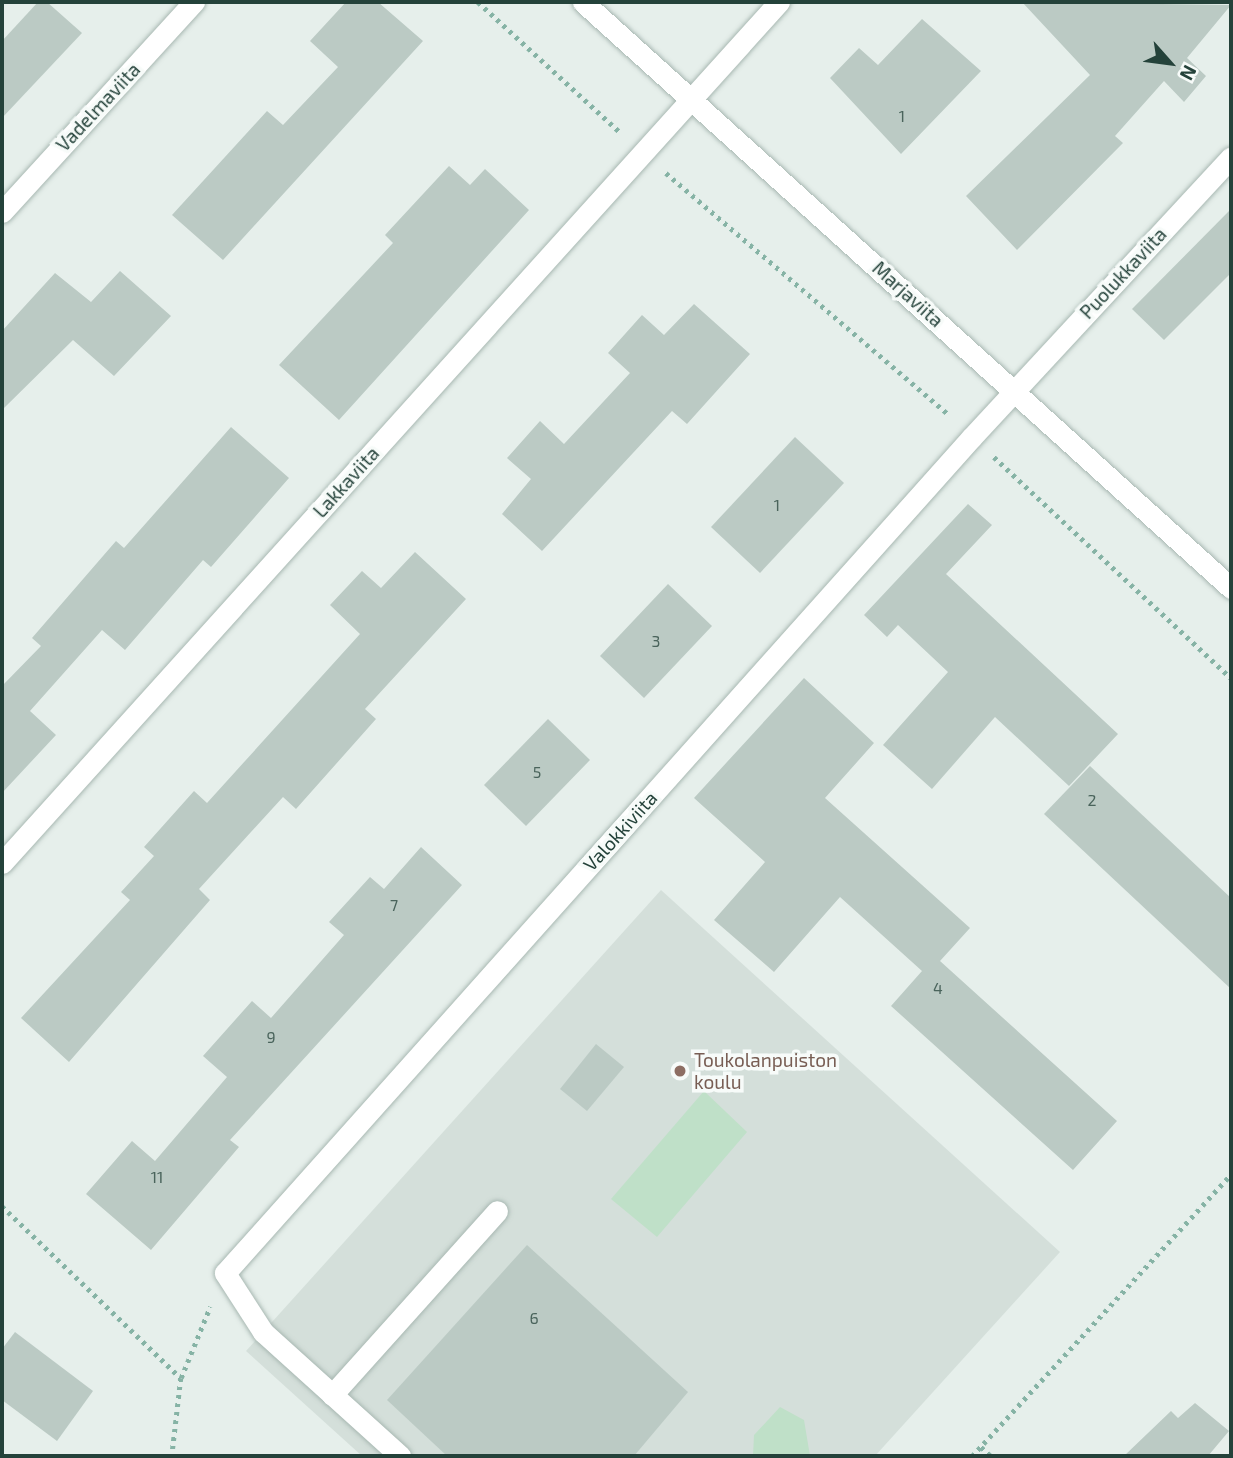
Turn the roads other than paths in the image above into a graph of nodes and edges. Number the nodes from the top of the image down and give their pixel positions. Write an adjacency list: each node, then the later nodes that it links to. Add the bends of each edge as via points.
1 (194, 2): 6 (street, Vadelmaviita)
2 (583, 2): 4 (street, Marjaviita)
3 (779, 2): 4 (street, Lakkaviita)
4 (689, 100): 7 (street, Marjaviita); 9 (street, Lakkaviita)
5 (1231, 157): 7 (street, Puolukkaviita)
6 (2, 212)
7 (1015, 389): 8 (street, Marjaviita); 11 (street, Valokkiviita, via 225,1273 263,1332)
8 (1231, 588)
9 (2, 863)
10 (497, 1211): 11 (street)
11 (332, 1395): 12 (street)
12 (400, 1456)

